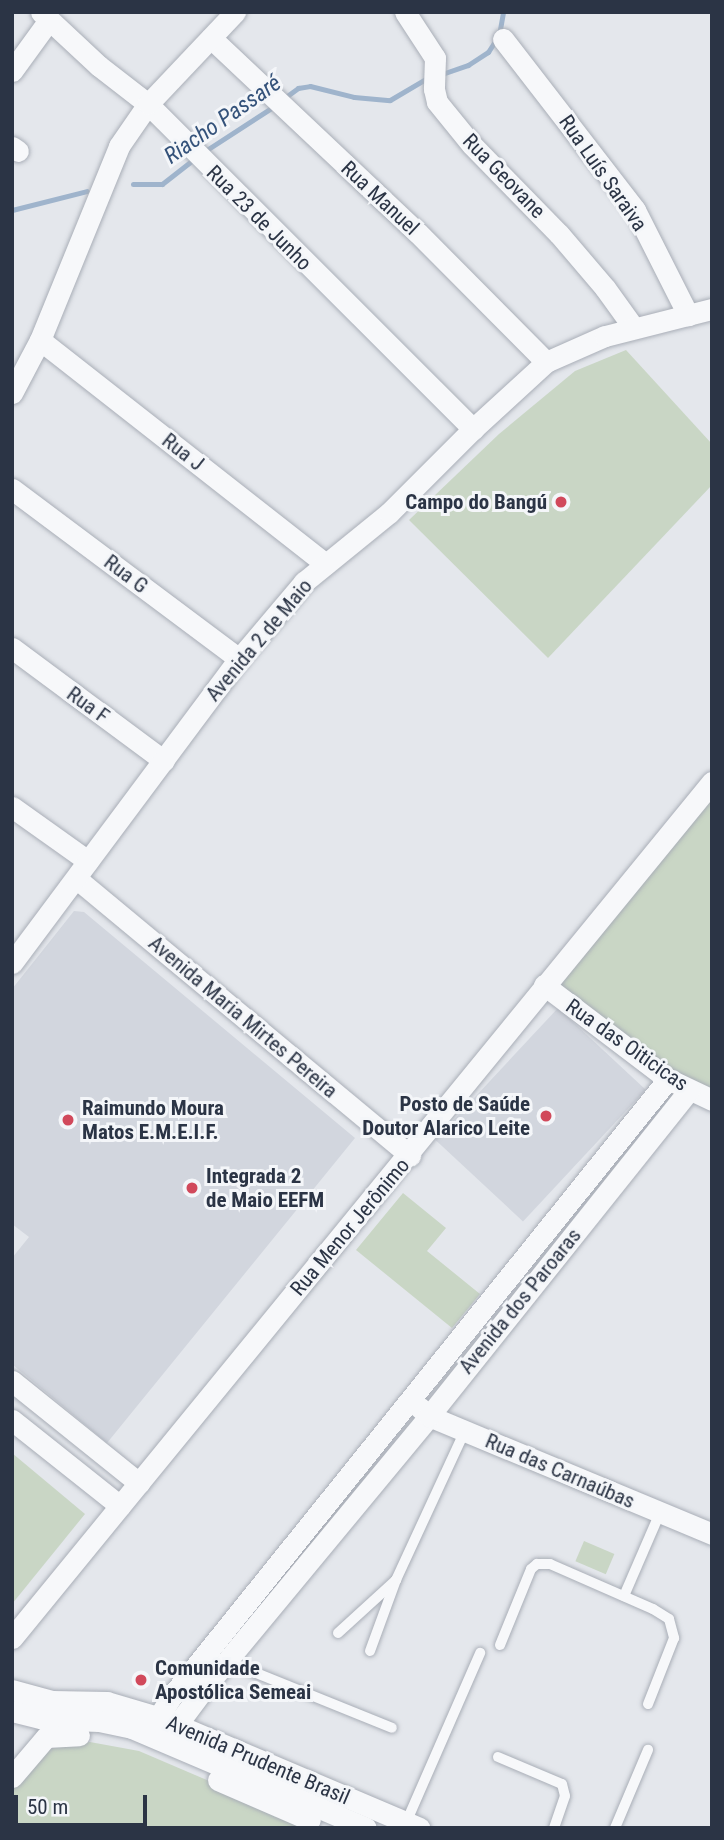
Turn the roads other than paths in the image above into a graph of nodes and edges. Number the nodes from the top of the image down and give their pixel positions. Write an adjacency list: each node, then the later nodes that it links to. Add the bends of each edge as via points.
1 (235, 12): 4 (street)
2 (405, 12): 10 (street, Rua Geovane, via 435,74 437,102 559,234)
3 (45, 16): 6 (street); 7 (street, Rua 23 de Junho)
4 (211, 38): 7 (street); 12 (street, Rua Manuel)
5 (503, 39): 9 (street, Rua Luís Saraiva, via 635,211)
6 (12, 71)
7 (148, 104): 11 (street, via 119,146); 14 (street, Rua 23 de Junho)
8 (712, 309): 9 (street, Avenida 2 de Maio)
9 (688, 315): 10 (street, Avenida 2 de Maio)
10 (633, 327): 12 (street, Avenida 2 de Maio)
11 (40, 340): 13 (street); 16 (street, Rua J)
12 (547, 362): 14 (street, Avenida 2 de Maio)
13 (12, 393)
14 (472, 429): 16 (street, Avenida 2 de Maio, via 389,513)
15 (12, 489): 18 (street, Rua G)
16 (326, 564): 18 (street, Avenida 2 de Maio, via 304,582)
17 (12, 648): 19 (street, Rua F)
18 (239, 659): 19 (street, Avenida 2 de Maio)
19 (164, 761): 22 (street, Avenida 2 de Maio)
20 (712, 782): 24 (street, Rua Menor Jerônimo)
21 (12, 807): 22 (street, Avenida Maria Mirtes Pereira)
22 (82, 870): 23 (street, Avenida 2 de Maio); 28 (street, Avenida Maria Mirtes Pereira)
23 (12, 964)
24 (544, 985): 25 (street, Rua das Oiticicas); 28 (street, Rua Menor Jerônimo)
25 (668, 1079): 26 (street, Rua das Oiticicas); 30 (street, Avenida dos Paroaras)
26 (689, 1090): 27 (street, Rua das Oiticicas); 31 (street, Avenida dos Paroaras)
27 (712, 1100)
28 (410, 1155): 36 (street, Rua Menor Jerônimo)
29 (12, 1381): 34 (street)
30 (412, 1401): 31 (street, Rua das Carnaúbas); 37 (street, Avenida dos Paroaras)
31 (429, 1416): 33 (street, Rua das Carnaúbas); 37 (street, Avenida dos Paroaras)
32 (12, 1420): 35 (street)
33 (465, 1431): 39 (street, Rua das Carnaúbas); 41 (lane)
34 (80, 1436): 35 (street); 36 (street)
35 (61, 1459): 38 (street)
36 (139, 1483): 38 (street, Rua Menor Jerônimo)
37 (343, 1504): 48 (street, Avenida dos Paroaras)
38 (120, 1506): 44 (street, Rua Menor Jerônimo)
39 (660, 1513): 40 (street, Rua das Carnaúbas); 42 (lane)
40 (712, 1534)
41 (396, 1580): 43 (lane); 46 (lane)
42 (624, 1596): 45 (lane, via 551,1564 537,1564); 50 (lane, via 669,1619 673,1628 674,1638)
43 (338, 1633)
44 (12, 1638)
45 (500, 1645)
46 (370, 1651)
47 (480, 1653): 59 (lane)
48 (218, 1656): 53 (lane); 54 (street, Avenida dos Paroaras)
49 (12, 1690): 51 (street, Avenida Prudente Brasil)
50 (648, 1704)
51 (44, 1710): 52 (street, Avenida Prudente Brasil); 54 (street, Avenida Prudente Brasil, via 107,1702); 56 (street)
52 (12, 1711)
53 (392, 1728)
54 (163, 1730): 59 (street, Avenida Prudente Brasil); 61 (street, Avenida Prudente Brasil)
55 (648, 1751): 63 (lane)
56 (12, 1756)
57 (498, 1757): 62 (lane, via 562,1784 565,1796)
58 (12, 1777): 60 (street, via 50,1735 105,1736 154,1751)
59 (410, 1826)
60 (329, 1828)
61 (366, 1828)
62 (554, 1828)
63 (615, 1828)

